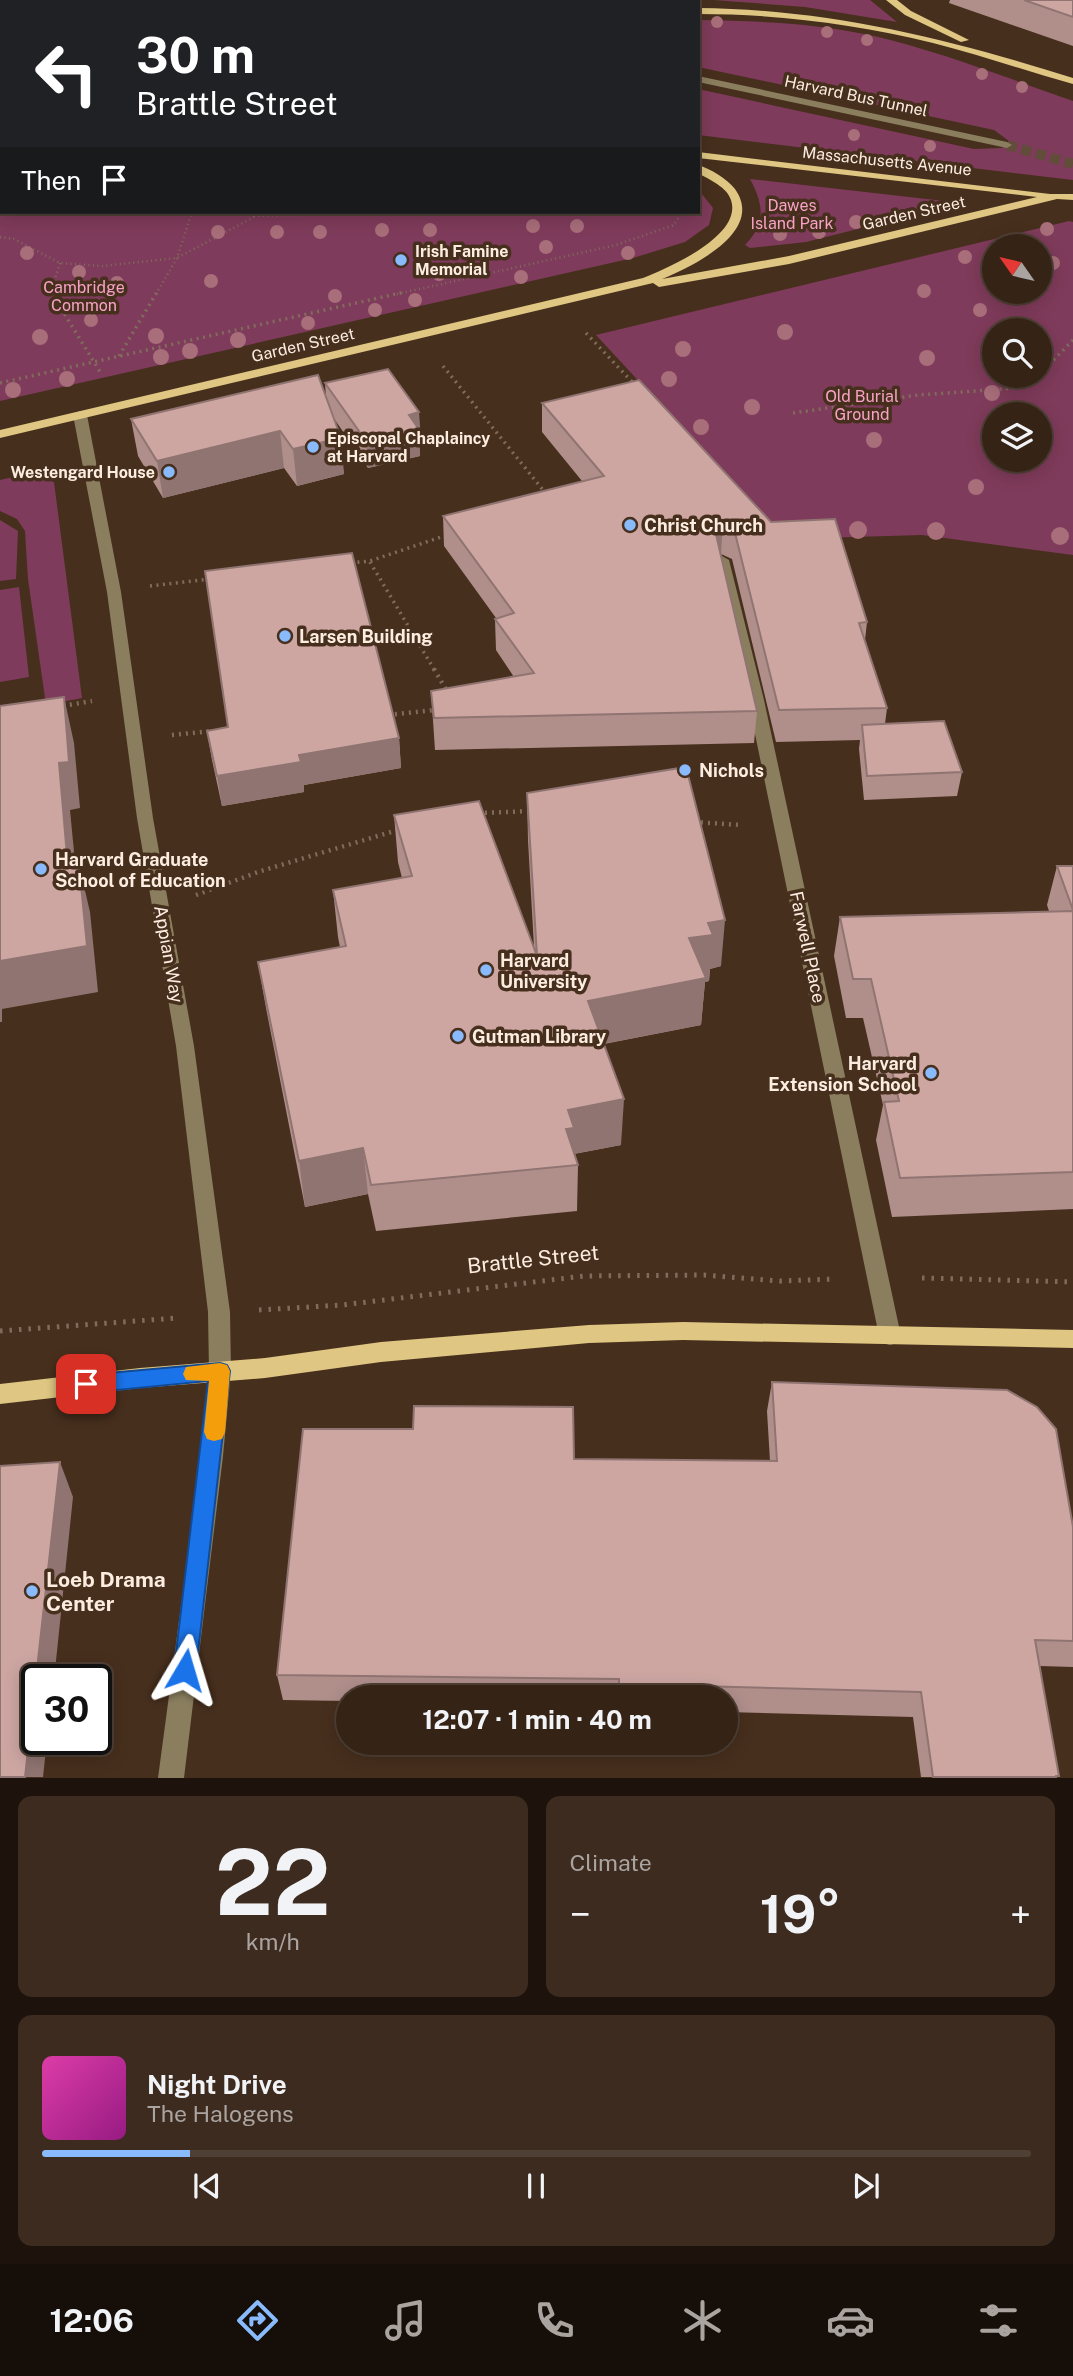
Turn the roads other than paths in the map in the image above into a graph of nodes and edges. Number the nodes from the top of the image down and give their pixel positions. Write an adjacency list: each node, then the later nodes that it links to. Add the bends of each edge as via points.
1 (891, 0): 3 (main road, via 945,31)
2 (700, 11): 3 (main road, via 781,13 851,22)
3 (1044, 71): 5 (main road)
4 (700, 79): 6 (street, Harvard Bus Tunnel)
5 (1073, 81)
6 (1007, 145)
7 (700, 155): 9 (main road, Massachusetts Avenue)
8 (700, 169): 11 (main road, Garden Street, via 721,180 734,194 738,213 732,229 678,268)
9 (1057, 196): 10 (main road, Massachusetts Avenue); 11 (main road, Garden Street, via 789,260)
10 (1073, 198)
11 (614, 291): 12 (main road, Garden Street)
12 (80, 415): 13 (main road, Garden Street); 17 (street, Appian Way, via 114,592 133,741 185,1046 219,1312)
13 (0, 434)
14 (722, 560): 15 (street, Farwell Place, via 756,699)
15 (890, 1336): 16 (main road); 17 (main road, via 683,1331 589,1334)
16 (1073, 1339)
17 (220, 1371): 18 (main road); 19 (street, Appian Way)
18 (0, 1395)
19 (171, 1777)

